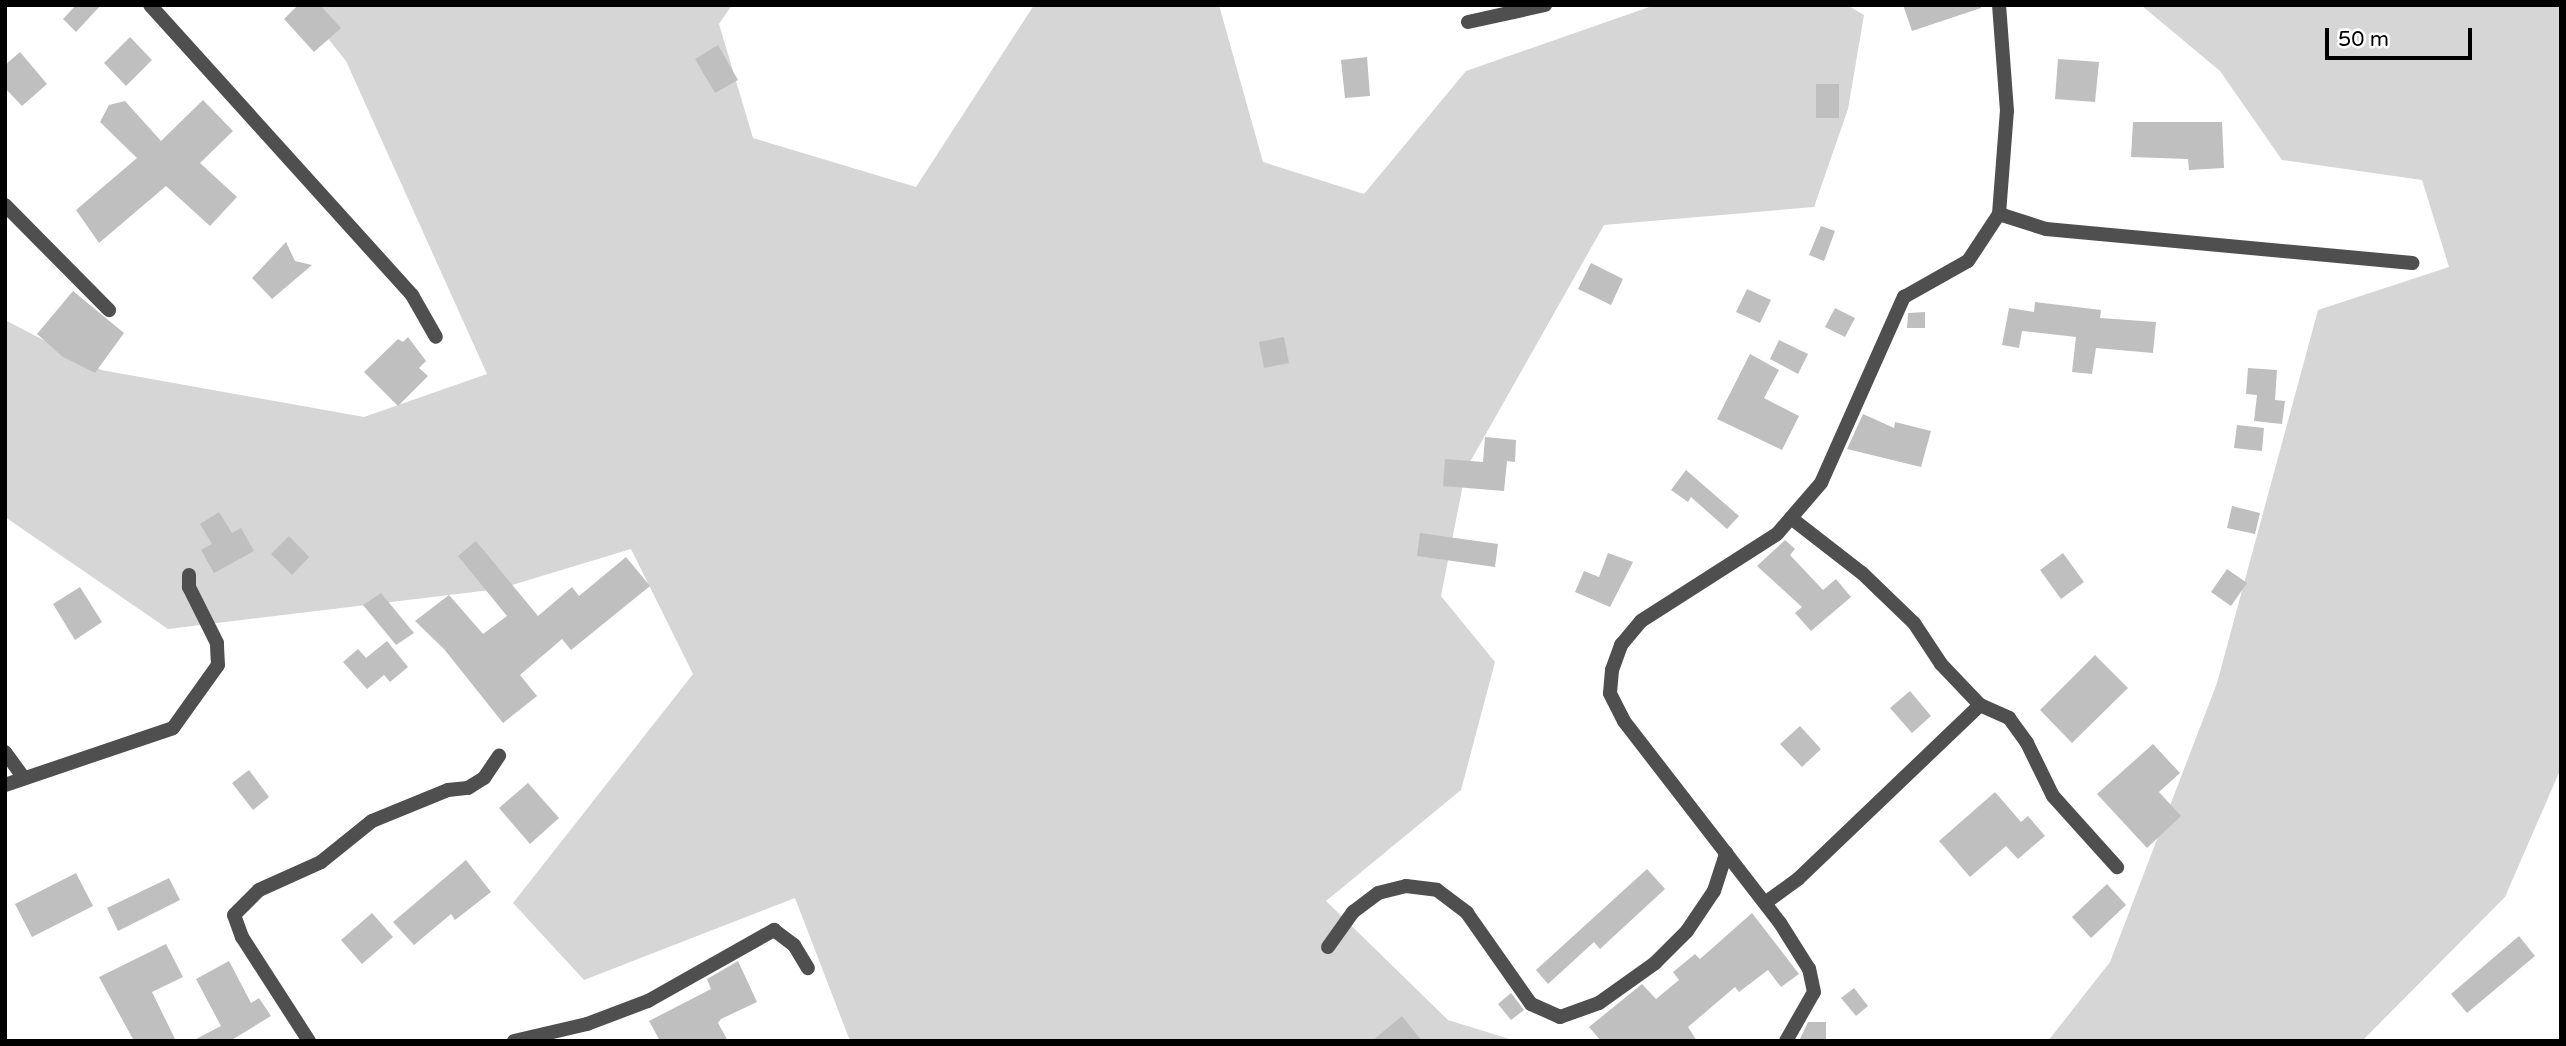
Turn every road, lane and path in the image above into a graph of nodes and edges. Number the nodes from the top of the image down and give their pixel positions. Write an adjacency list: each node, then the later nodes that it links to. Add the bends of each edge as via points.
1 (150, 5): 9 (street, via 412,295)
2 (1545, 5): 4 (street)
3 (1999, 5): 6 (street, via 2007,111)
4 (1468, 22)
5 (5, 205): 8 (street)
6 (1998, 214): 7 (street, via 2046,229); 10 (street, via 1969,261 1904,297 1821,483)
7 (2412, 263)
8 (108, 310)
9 (436, 337)
10 (1791, 518): 12 (street, via 1862,573 1914,623 1941,664); 17 (street, via 1777,534 1710,581 1641,621 1621,645 1612,670 1610,693 1624,721)
11 (189, 575): 15 (street, via 189,587 217,643 218,665 173,728)
12 (1980, 705): 18 (street, via 2009,718 2053,796); 19 (street, via 1798,879)
13 (5, 752): 15 (street)
14 (499, 757): 22 (street, via 484,778 468,788 448,790 372,821 321,862 259,890 234,915 242,937)
15 (23, 777): 16 (street)
16 (5, 785)
17 (1726, 853): 19 (street); 20 (street, via 1714,891 1687,931 1655,963 1599,1003 1560,1017 1531,1004 1467,913 1437,890 1406,886 1378,893 1353,912)
18 (2117, 867)
19 (1765, 903): 24 (street, via 1814,981 1805,1010)
20 (1328, 947)
21 (808, 968): 23 (street, via 794,945 774,930 648,1001 587,1024)
22 (304, 1039)
23 (514, 1041)
24 (1786, 1041)

